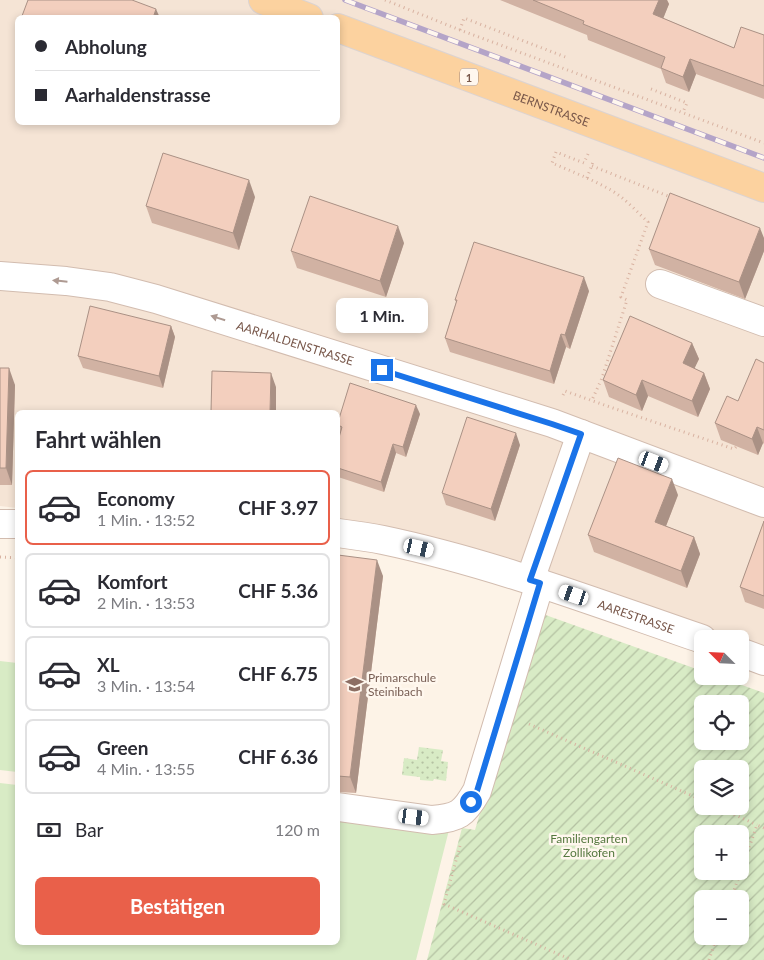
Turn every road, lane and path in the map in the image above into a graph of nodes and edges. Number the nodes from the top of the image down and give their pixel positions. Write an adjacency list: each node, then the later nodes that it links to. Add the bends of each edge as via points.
1 (263, 0): 3 (main road)
2 (385, 0): 5 (path)
3 (302, 15)
4 (340, 29): 12 (main road, BERNSTRASSE / 1)
5 (460, 30): 6 (path, via 464,18); 8 (path)
6 (568, 58)
7 (651, 89): 8 (path, via 687,102)
8 (684, 112): 9 (path)
9 (764, 143)
10 (579, 161): 11 (path, via 556,152 552,163)
11 (587, 178): 13 (path, via 593,164); 18 (path, via 611,190 648,222 620,297 627,300)
12 (764, 188)
13 (680, 201)
14 (0, 276): 19 (street, AARHALDENSTRASSE, one-way to 14, via 156,299 110,287)
15 (660, 284): 16 (street)
16 (764, 322)
17 (568, 392): 18 (path)
18 (592, 400): 20 (path, via 734,448)
19 (581, 434): 21 (street, AARHALDENSTRASSE); 27 (street)
20 (737, 446)
21 (764, 503)
22 (0, 524): 23 (street)
23 (15, 524)
24 (340, 533): 27 (street, AARESTRASSE, via 439,553)
25 (0, 558): 26 (path)
26 (15, 558)
27 (535, 581): 28 (street, AARESTRASSE); 33 (street, via 477,791)
28 (694, 636)
29 (749, 655): 30 (street)
30 (764, 661)
31 (521, 720): 32 (path)
32 (694, 796)
33 (471, 802): 34 (street, via 457,815 432,820); 40 (path, via 444,904)
34 (340, 807)
35 (736, 815): 36 (path)
36 (757, 824): 37 (path); 38 (path)
37 (764, 828)
38 (733, 890)
39 (714, 945): 41 (path)
40 (572, 960)
41 (709, 960)

